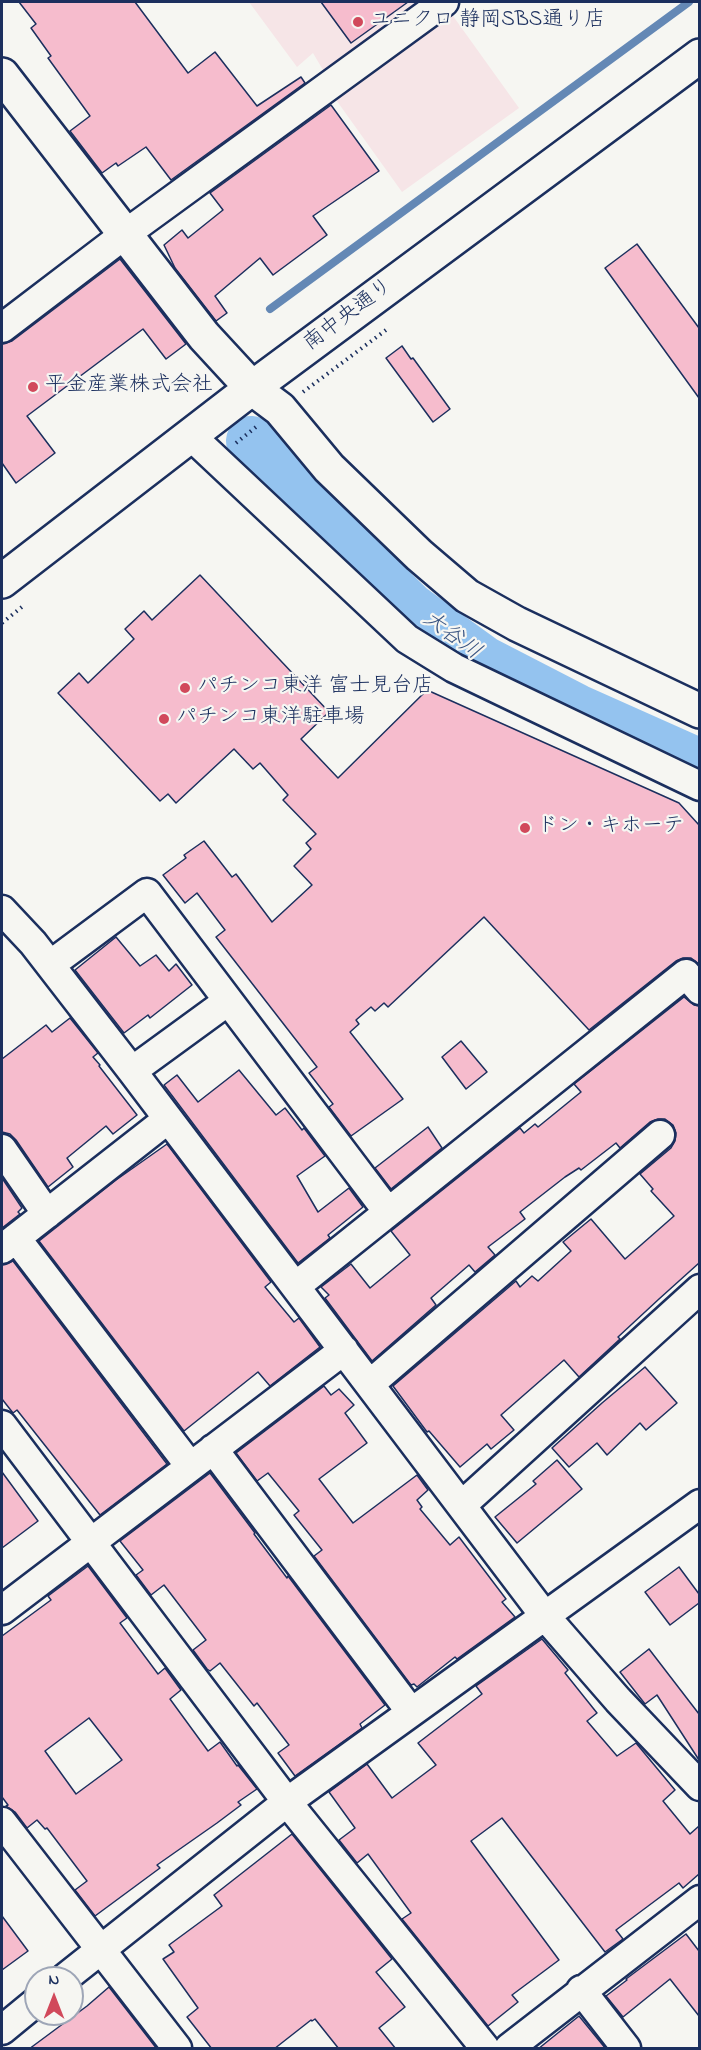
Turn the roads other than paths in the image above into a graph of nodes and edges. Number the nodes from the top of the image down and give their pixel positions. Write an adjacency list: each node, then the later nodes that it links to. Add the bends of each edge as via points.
1 (444, 2): 4 (street)
2 (699, 56): 6 (street, 南中央通り)
3 (2, 75): 4 (street)
4 (124, 235): 5 (street); 6 (street, via 204,336)
5 (2, 328)
6 (252, 388): 7 (street, 南中央通り); 9 (street, via 280,409 359,499 467,596 517,624)
7 (190, 435): 8 (street, 南中央通り); 10 (street, via 407,639 454,668)
8 (2, 581)
9 (699, 710)
10 (699, 786)
11 (2, 910): 12 (street)
12 (50, 965): 14 (street, via 147,894); 15 (street)
13 (699, 990): 19 (street, via 686,974)
14 (228, 1001): 15 (street); 19 (street)
15 (132, 1071): 16 (street)
16 (168, 1119): 20 (street); 22 (street)
17 (660, 1135): 25 (street)
18 (2, 1149): 20 (street)
19 (387, 1212): 22 (street)
20 (47, 1214): 21 (street)
21 (9, 1244): 28 (street)
22 (296, 1286): 24 (street)
23 (699, 1289): 30 (street)
24 (344, 1350): 25 (street); 27 (street)
25 (370, 1384): 30 (street)
26 (2, 1425): 31 (street)
27 (213, 1449): 28 (street); 34 (street)
28 (189, 1466): 31 (street)
29 (699, 1504): 33 (street)
30 (462, 1505): 33 (street)
31 (91, 1542): 32 (street); 36 (street)
32 (2, 1611)
33 (544, 1615): 34 (street); 35 (street)
34 (411, 1712): 36 (street)
35 (699, 1786)
36 (287, 1802): 39 (street); 45 (street)
37 (2, 1822): 39 (street)
38 (699, 1900): 41 (street)
39 (100, 1949): 40 (street); 44 (street)
40 (79, 1966)
41 (581, 1990): 46 (street); 47 (street)
42 (24, 2012): 43 (street)
43 (2, 2030)
44 (177, 2049)
45 (485, 2049)
46 (509, 2049)
47 (626, 2049)

